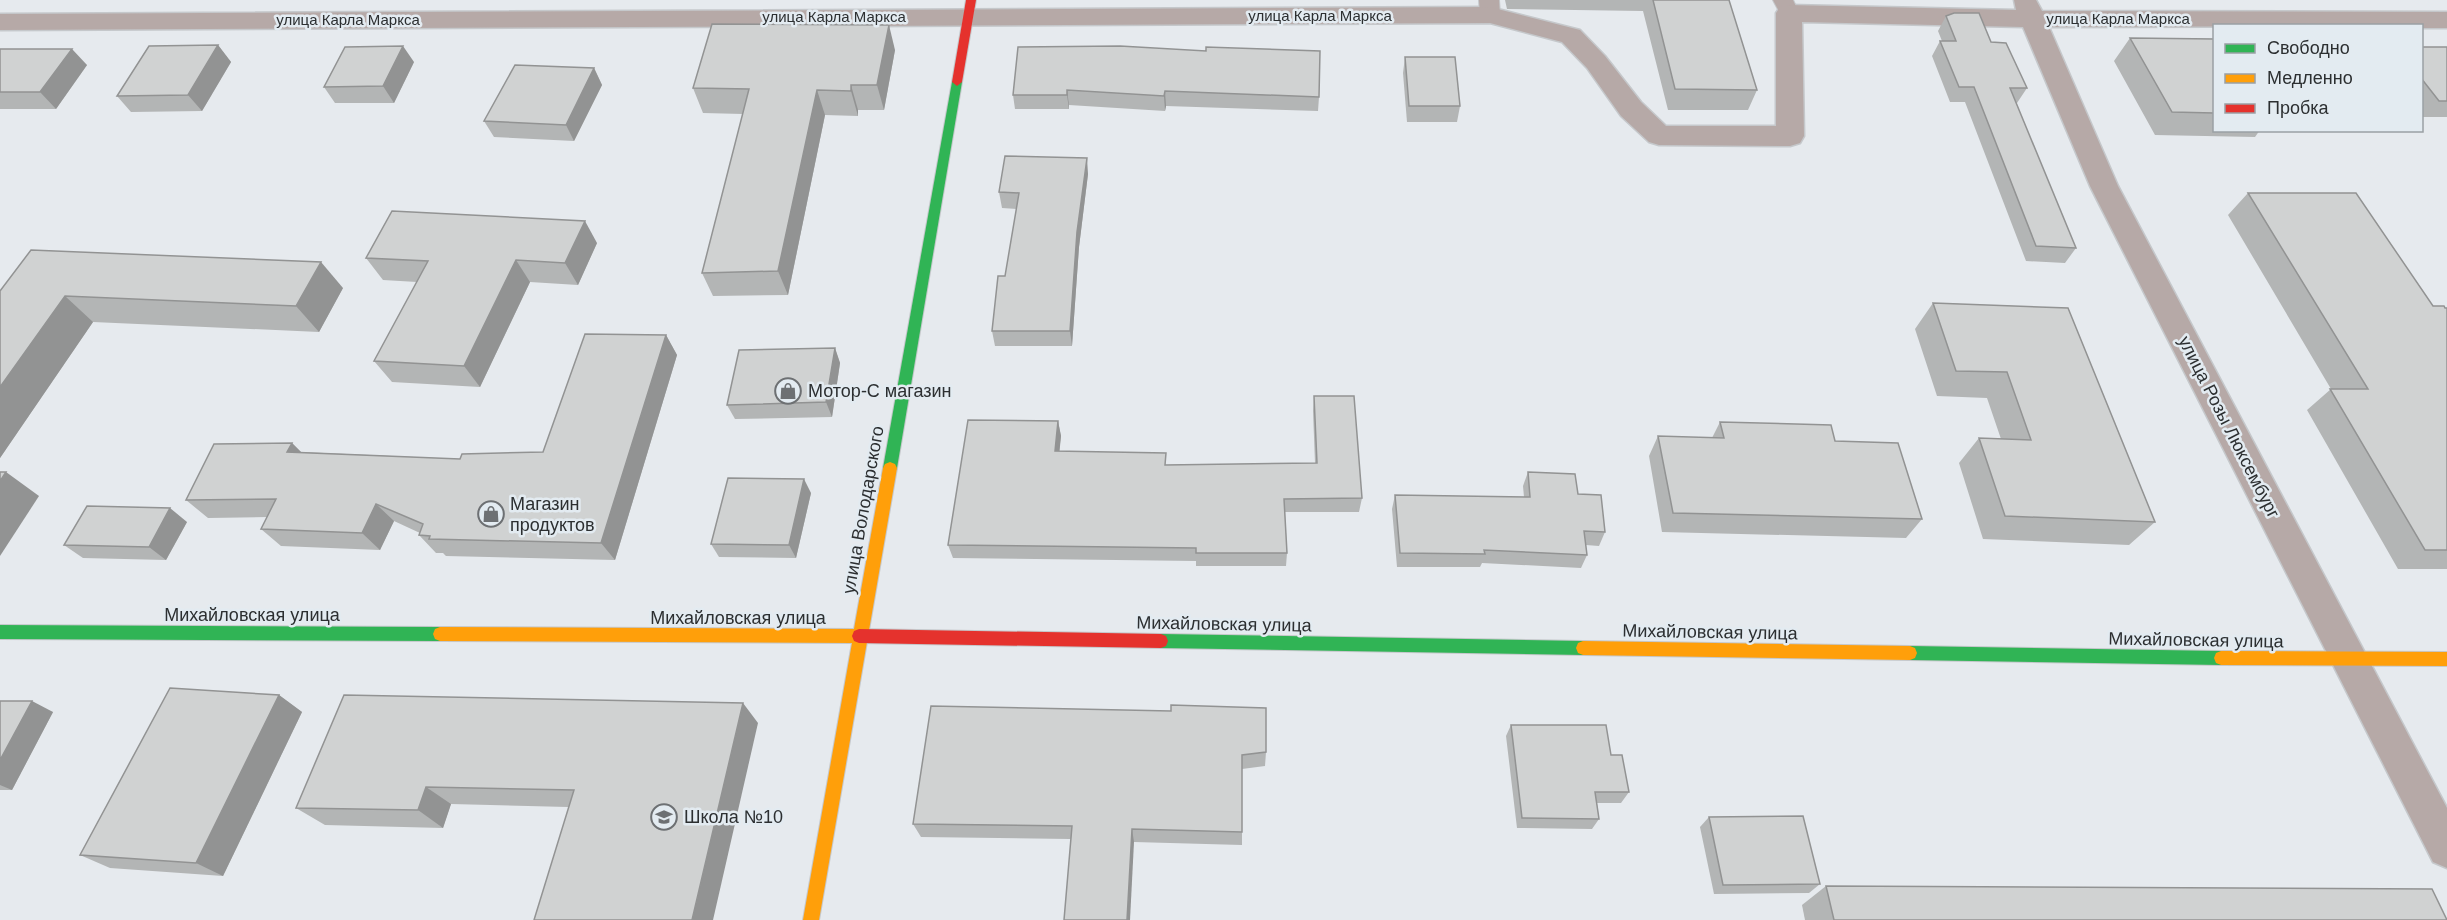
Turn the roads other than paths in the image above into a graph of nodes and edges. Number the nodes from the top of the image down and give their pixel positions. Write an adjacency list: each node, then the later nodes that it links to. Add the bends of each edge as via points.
1 (1786, 7): 3 (street, улица Карла Маркса, via 1790,136 1659,135 1631,109 1571,36); 4 (street, улица Карла Маркса)
2 (970, 8): 3 (street, улица Карла Маркса, via 1453,17); 6 (street, улица Карла Маркса); 8 (main road, улица Володарского)
3 (1490, 8)
4 (2028, 10): 5 (street, улица Карла Маркса); 10 (street, улица Розы Люксембург, via 2104,186)
5 (2447, 20)
6 (0, 22)
7 (0, 632): 8 (main road, Михайловская улица)
8 (859, 636): 10 (main road, Михайловская улица); 12 (main road, улица Володарского)
9 (2447, 659): 10 (main road, Михайловская улица)
10 (2350, 660): 11 (street, улица Розы Люксембург)
11 (2447, 848)
12 (811, 920)

